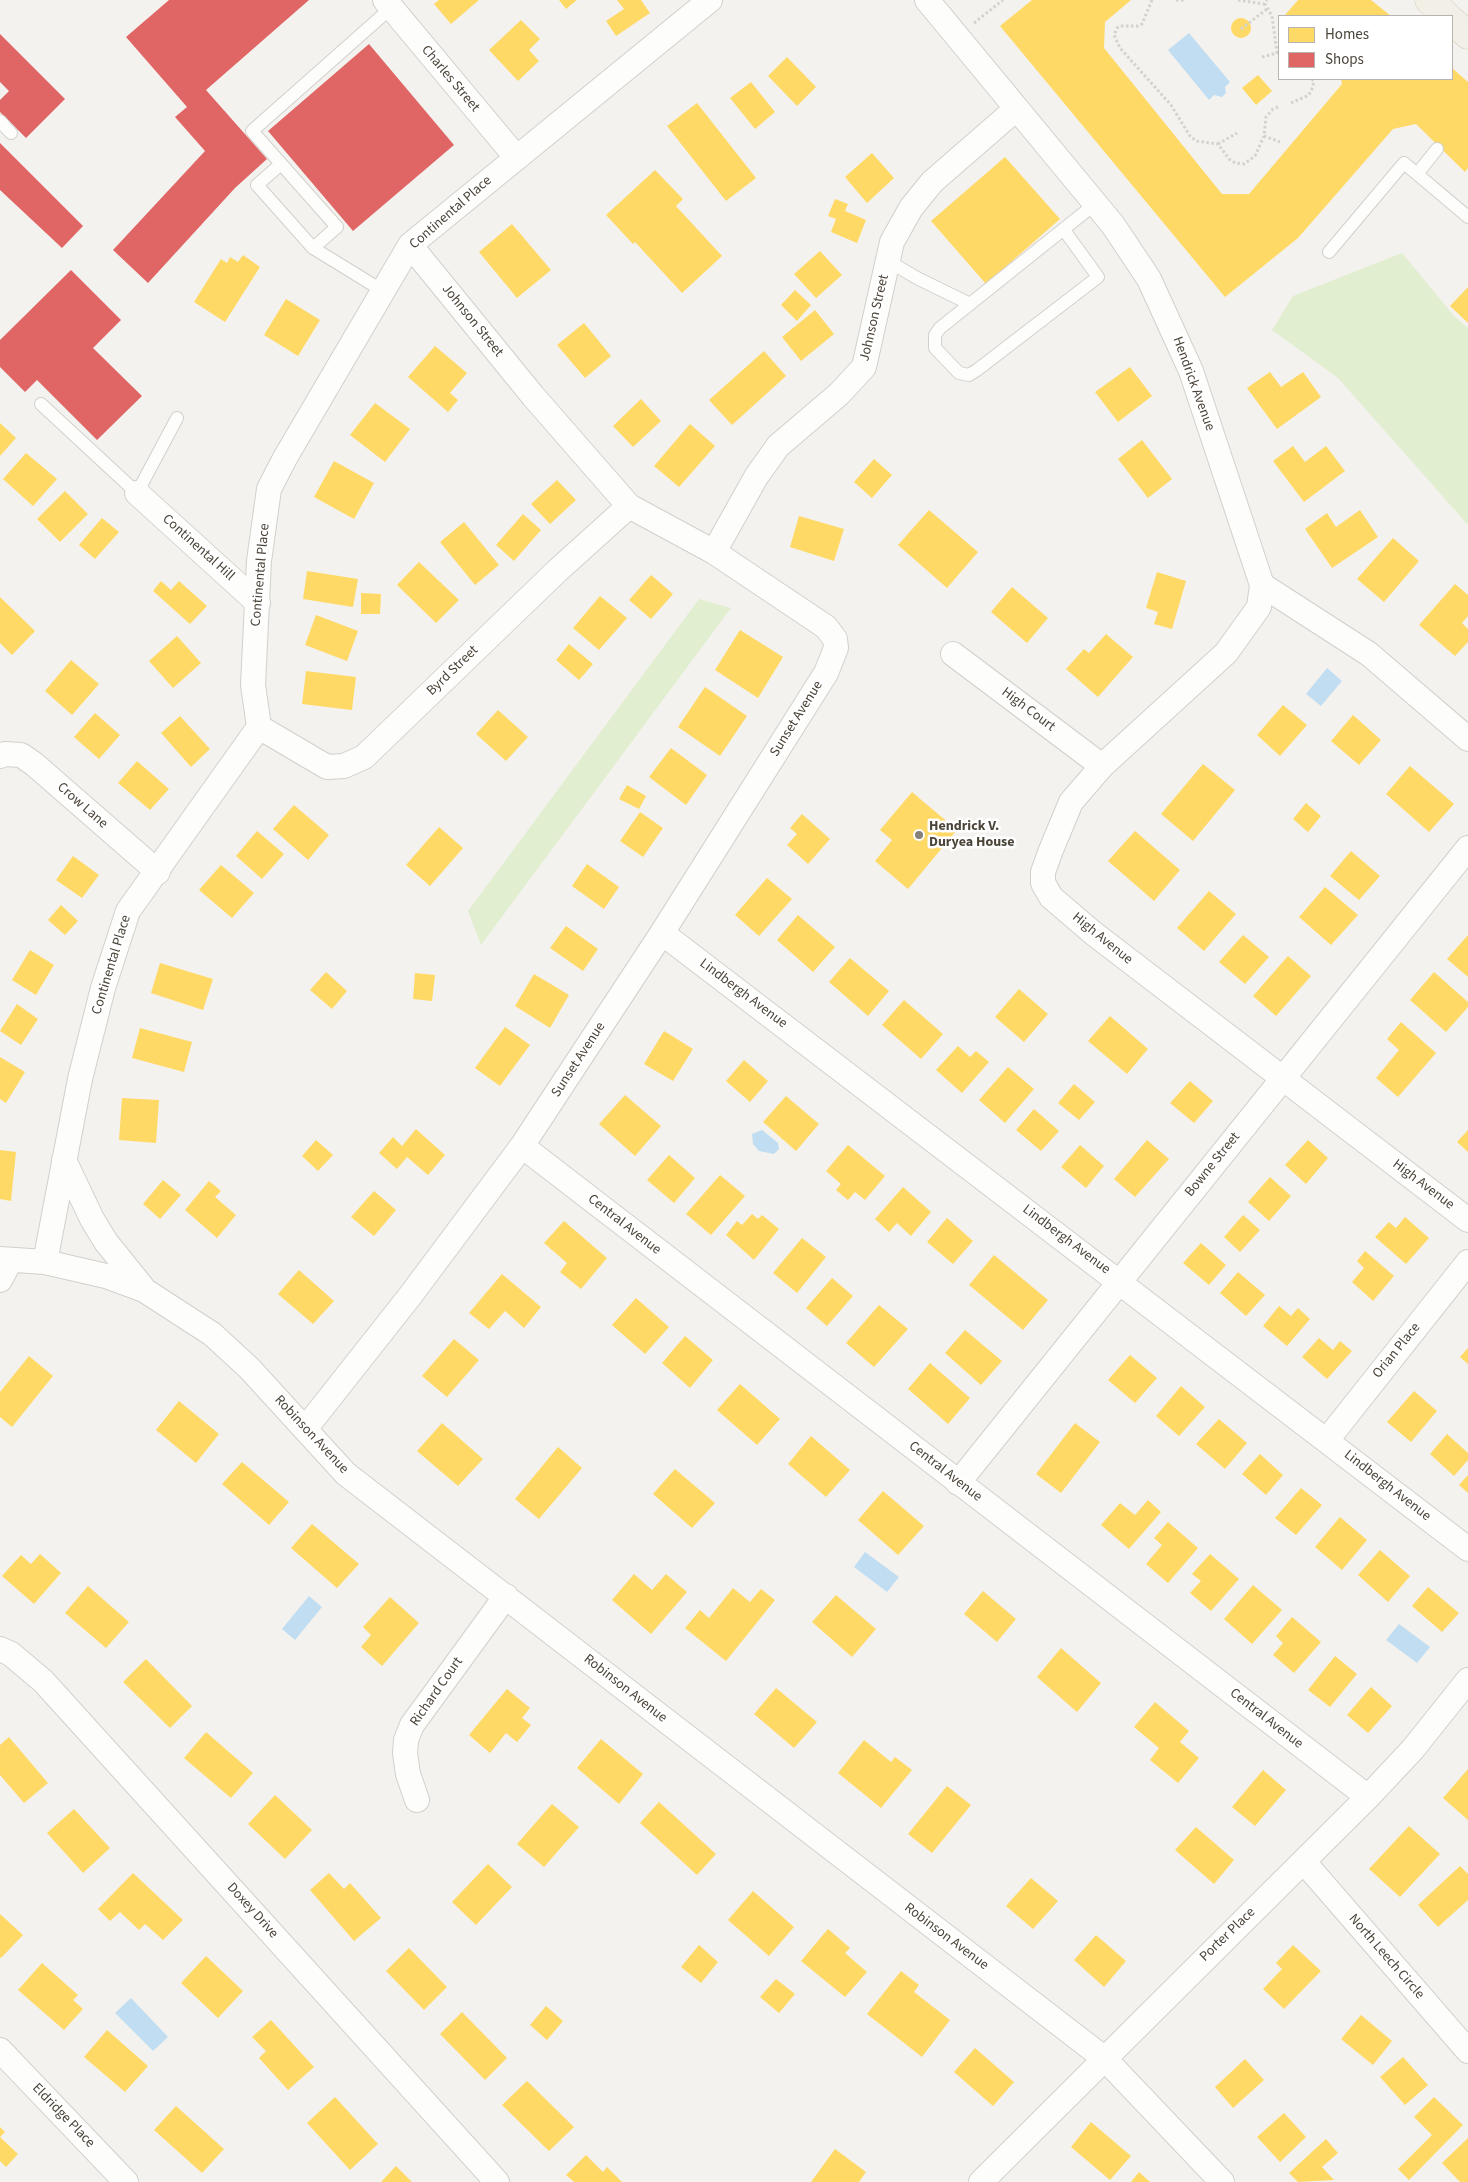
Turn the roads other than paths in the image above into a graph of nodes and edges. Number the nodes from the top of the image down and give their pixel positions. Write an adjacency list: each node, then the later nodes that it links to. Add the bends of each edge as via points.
1 (927, 0): 8 (street, Hendrick Avenue)
2 (1429, 0): 5 (main road)
3 (706, 1): 12 (street, Continental Place)
4 (388, 4): 12 (street, Charles Street); 13 (lane, via 252,131)
5 (1446, 15)
6 (1453, 22): 7 (main road)
7 (1468, 35)
8 (1016, 109): 15 (street, Hendrick Avenue); 21 (street, Johnson Street, via 932,182 911,208 892,242)
9 (0, 121): 10 (lane)
10 (11, 133)
11 (1437, 149): 14 (lane)
12 (516, 157): 18 (street, Continental Place)
13 (280, 164): 19 (lane, via 257,185); 19 (lane, via 337,227)
14 (1417, 174): 16 (lane); 20 (lane, via 1404,163)
15 (1095, 204): 17 (lane); 29 (street, Hendrick Avenue, via 1132,250 1163,306 1191,371)
16 (1468, 217)
17 (1064, 230): 23 (lane); 23 (lane, via 1098,277 969,375 959,374 935,348 935,335)
18 (410, 245): 22 (street, Continental Place); 27 (street, Johnson Street, via 533,396)
19 (313, 248): 22 (lane)
20 (1329, 252)
21 (888, 261): 23 (lane); 28 (street, Johnson Street, via 864,367 839,394 778,446 756,477)
22 (383, 291): 30 (street, Continental Place, via 269,490 259,561)
23 (970, 304)
24 (41, 404): 26 (lane)
25 (177, 418): 26 (lane)
26 (138, 493): 30 (street, Continental Hill)
27 (629, 506): 28 (street, Johnson Street); 33 (street, Byrd Street, via 556,571 364,757 344,766 327,767)
28 (714, 552): 32 (street, Johnson Street, via 826,627 836,648)
29 (1262, 585): 34 (street, via 1369,654); 36 (street, High Avenue, via 1259,607 1226,653)
30 (258, 603): 33 (street, Continental Place, via 253,685)
31 (953, 654): 36 (street, High Court)
32 (826, 673): 39 (street, Sunset Avenue)
33 (259, 727): 38 (street, Continental Place)
34 (1468, 739)
35 (0, 756): 38 (street, Crow Lane, via 21,755 34,764)
36 (1102, 766): 40 (street, High Avenue, via 1071,802 1051,850 1043,872 1043,882 1051,897 1093,933)
37 (1468, 848): 40 (street, Bowne Street)
38 (158, 872): 42 (street, Continental Place, via 128,911 103,988)
39 (662, 932): 41 (street, Sunset Avenue); 48 (street, Lindbergh Avenue)
40 (1283, 1078): 43 (street, High Avenue); 48 (street, Bowne Street)
41 (522, 1146): 50 (street, Sunset Avenue); 52 (street, Central Avenue)
42 (64, 1160): 45 (street, Continental Place); 49 (street, via 97,1227)
43 (1468, 1220)
44 (5, 1259): 45 (street, Robinson Avenue); 47 (street)
45 (45, 1262): 49 (street, Robinson Avenue, via 106,1276)
46 (1468, 1262): 51 (street, Orian Place)
47 (0, 1280)
48 (1120, 1281): 51 (street, Lindbergh Avenue); 52 (street, Bowne Street)
49 (144, 1290): 50 (street, Robinson Avenue, via 212,1334 249,1368)
50 (305, 1429): 54 (street, Robinson Avenue, via 346,1474)
51 (1327, 1440): 53 (street, Lindbergh Avenue)
52 (958, 1483): 57 (street, Central Avenue)
53 (1468, 1549)
54 (506, 1596): 58 (street, Richard Court, via 412,1725 405,1753); 62 (street, Robinson Avenue)
55 (0, 1649): 64 (street, Doxey Drive, via 11,1654 43,1681)
56 (1468, 1680): 57 (street, Porter Place, via 1413,1749)
57 (1368, 1797): 59 (street, Porter Place)
58 (417, 1800)
59 (1304, 1862): 61 (street, North Leech Circle); 62 (street, Porter Place, via 1188,1973)
60 (0, 2050): 63 (street, Eldridge Place)
61 (1468, 2051)
62 (1105, 2059): 65 (street, Porter Place); 66 (street, Robinson Avenue)
63 (126, 2182)
64 (497, 2182)
65 (981, 2182)
66 (1222, 2182)

